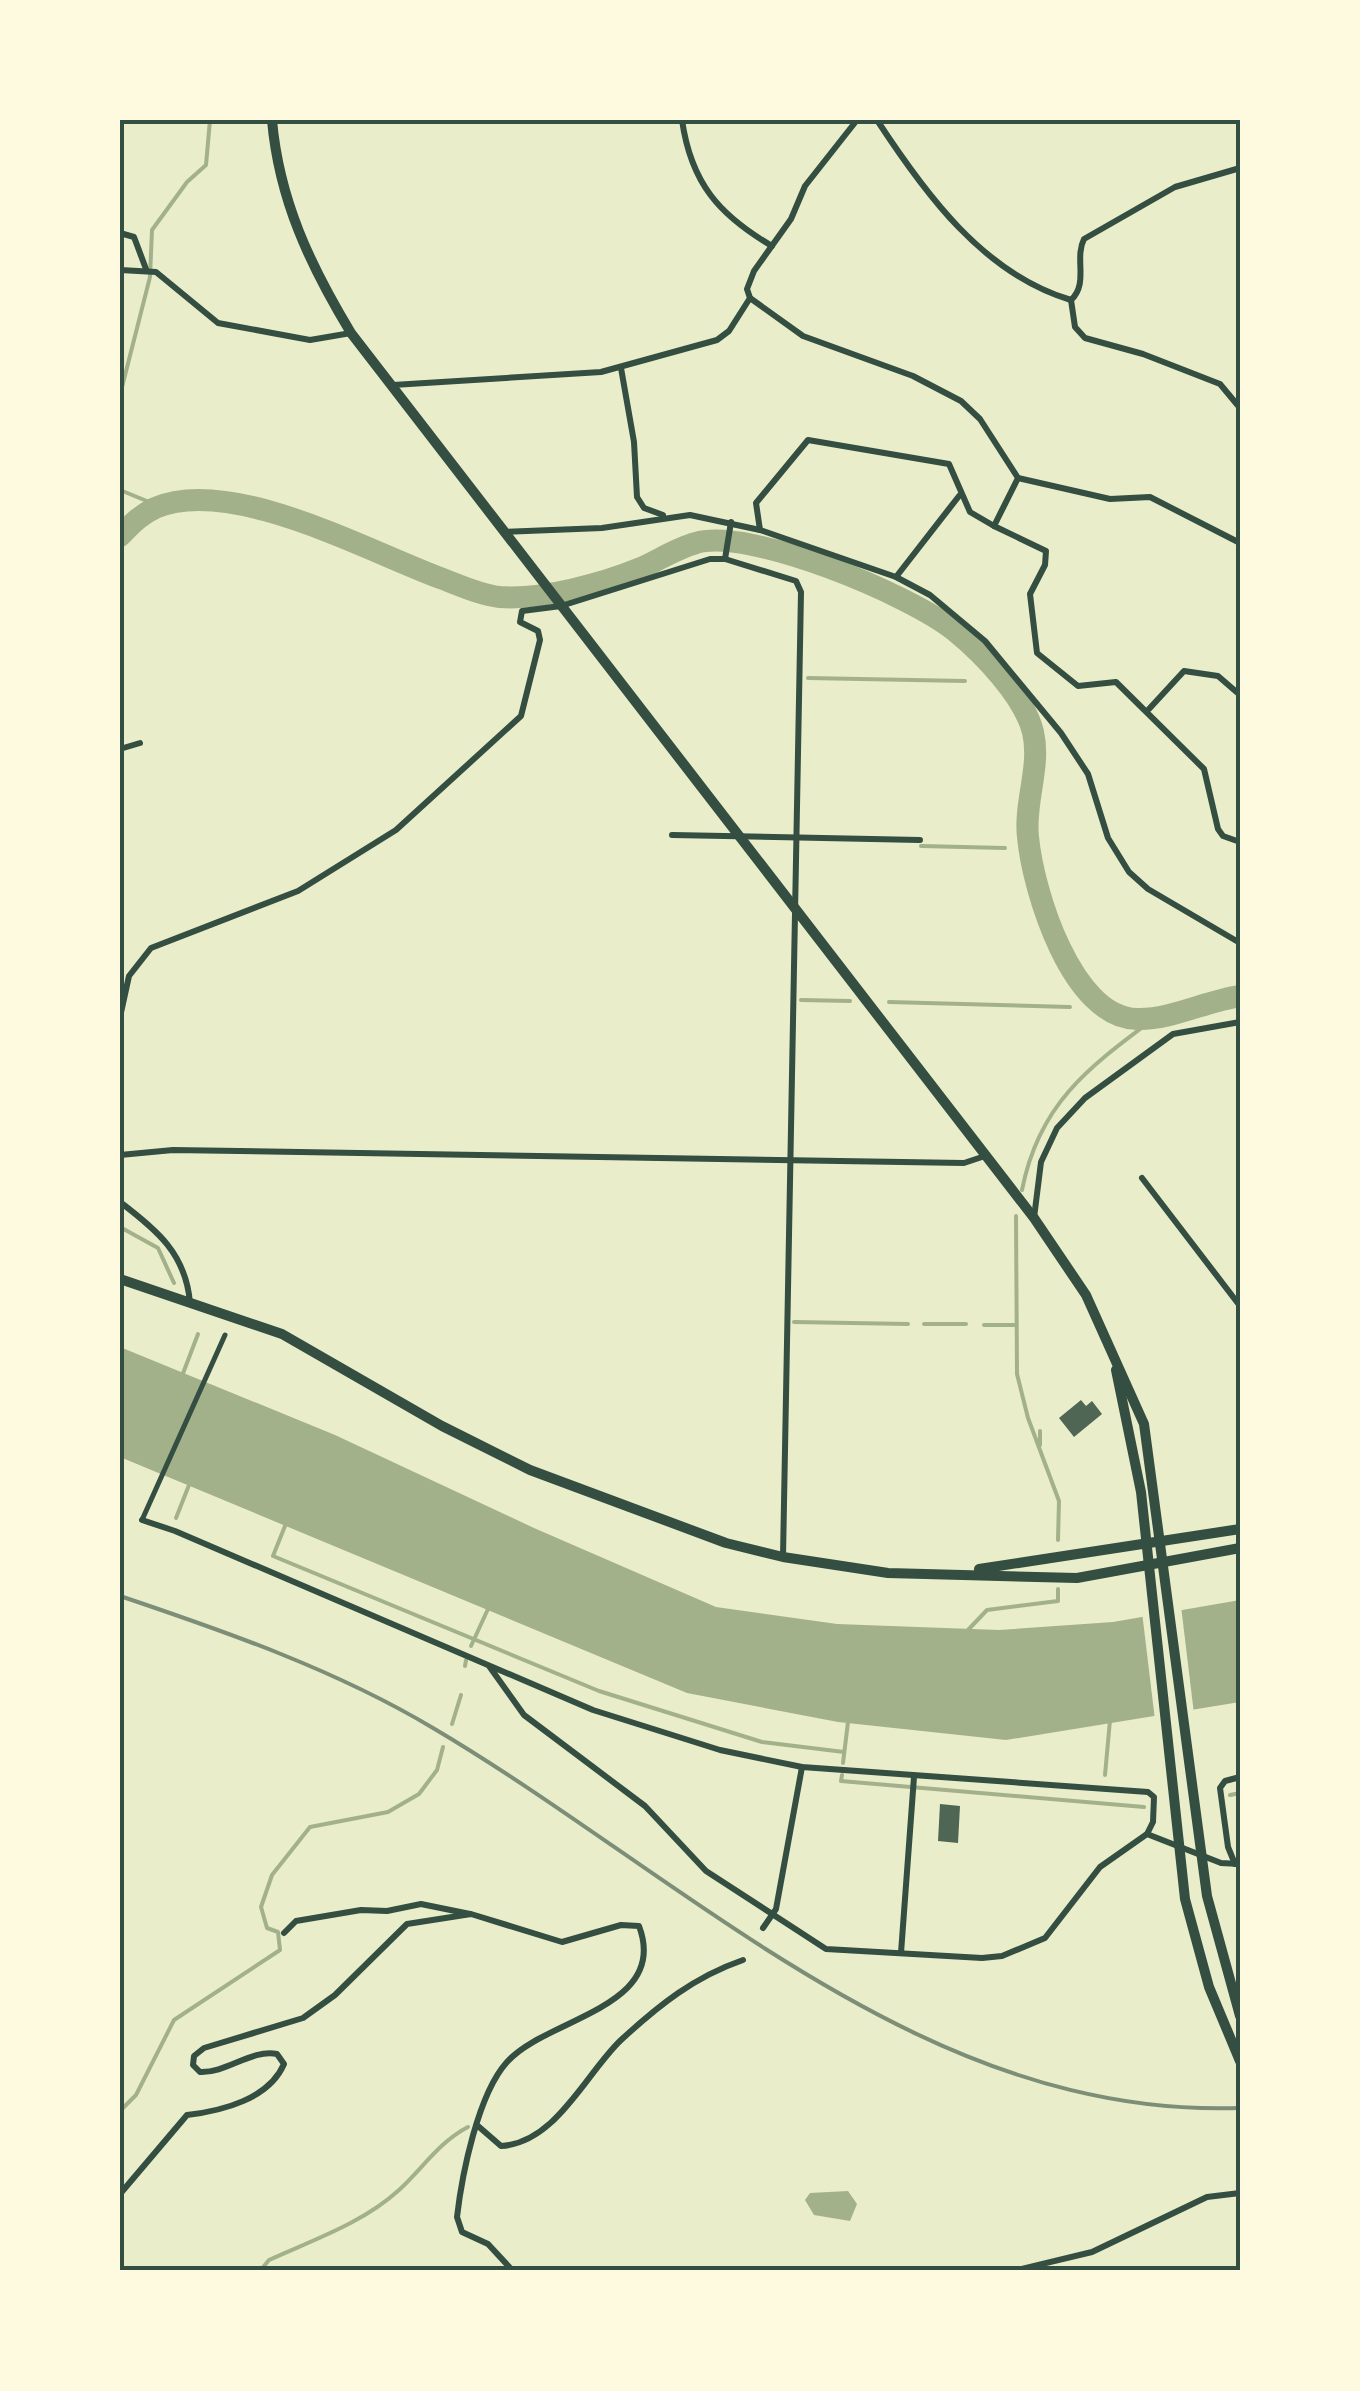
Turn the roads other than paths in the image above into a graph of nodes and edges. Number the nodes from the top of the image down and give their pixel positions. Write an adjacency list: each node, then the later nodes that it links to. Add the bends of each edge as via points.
1 (272, 120): 12 (highway, via 288,210)
2 (682, 120): 7 (street, via 697,177 732,222)
3 (857, 120): 7 (street, via 805,186)
4 (877, 120): 11 (street, via 934,205 963,234 1048,293)
5 (1240, 168): 11 (street, via 1175,187 1084,239 1081,283)
6 (120, 234): 9 (street, via 134,237)
7 (772, 246): 10 (street, via 754,271)
8 (120, 270): 9 (street)
9 (146, 270): 12 (street, via 218,323 310,340)
10 (750, 298): 13 (street, via 717,340); 16 (street, via 803,336 960,401)
11 (1070, 300): 15 (street, via 1075,327 1085,338 1220,384)
12 (351, 333): 14 (highway)
13 (621, 368): 14 (street); 18 (street, via 637,498)
14 (392, 386): 22 (highway)
15 (1240, 408)
16 (1018, 478): 20 (street); 23 (street, via 1110,498 1150,497)
17 (960, 496): 20 (street, via 970,512); 21 (street, via 949,464 808,440 756,503); 25 (street)
18 (665, 516): 19 (street); 22 (street, via 602,528)
19 (732, 522): 21 (street); 24 (street)
20 (994, 526): 28 (street, via 1046,551 1030,594 1036,654 1078,686 1116,682)
21 (760, 530): 25 (street)
22 (504, 532): 26 (highway)
23 (1240, 543)
24 (725, 559): 26 (street, via 696,562); 33 (street, via 800,585)
25 (896, 577): 37 (street, via 958,616 1014,673 1088,774 1108,838 1129,872)
26 (562, 606): 32 (highway); 38 (street, via 519,613 540,640 521,716 396,830 298,891 151,948 128,976)
27 (1240, 696): 28 (street, via 1218,676 1184,671)
28 (1148, 710): 35 (street, via 1204,769 1218,828)
29 (140, 743): 30 (street)
30 (120, 749)
31 (672, 835): 32 (street)
32 (740, 837): 33 (street); 36 (highway)
33 (796, 838): 34 (street); 36 (street)
34 (920, 840)
35 (1240, 842)
36 (795, 910): 42 (highway); 43 (street)
37 (1240, 943)
38 (121, 1001): 39 (street)
39 (120, 1018)
40 (1240, 1022): 46 (street, via 1173,1034 1085,1098 1057,1128 1041,1162)
41 (120, 1155): 43 (street, via 173,1150)
42 (985, 1156): 43 (street, via 964,1164); 46 (highway)
43 (789, 1159): 57 (street)
44 (1142, 1178): 49 (street)
45 (120, 1202): 48 (street, via 170,1245 183,1267)
46 (1034, 1218): 51 (highway)
47 (120, 1279): 48 (highway)
48 (190, 1303): 57 (highway, via 282,1334 530,1470 726,1543)
49 (1240, 1306)
50 (225, 1335): 52 (street)
51 (1108, 1340): 54 (highway, via 1144,1424); 55 (highway, via 1132,1441)
52 (142, 1520): 61 (street)
53 (1240, 1529): 54 (highway)
54 (1163, 1544): 55 (highway); 58 (highway)
55 (1144, 1546): 59 (highway); 60 (highway)
56 (1240, 1548): 58 (highway)
57 (783, 1557): 60 (highway, via 888,1573)
58 (1165, 1564): 59 (highway); 73 (highway, via 1207,1896)
59 (1146, 1568): 60 (highway, via 1077,1578); 74 (highway, via 1185,1899 1209,1987)
60 (943, 1573)
61 (489, 1666): 62 (street, via 593,1710 720,1750); 68 (street, via 524,1715 646,1806 706,1871)
62 (802, 1767): 63 (street); 68 (street)
63 (914, 1776): 65 (street, via 1148,1792 1154,1822); 71 (street)
64 (1240, 1778): 66 (street, via 1220,1788 1228,1847)
65 (1148, 1834): 66 (street); 71 (street, via 1100,1866 1044,1938 992,1957)
66 (1238, 1864)
67 (471, 1914): 70 (street, via 421,1904 296,1921); 75 (street, via 562,1942 639,1926 645,1960 616,1999 527,2044 506,2062); 77 (street, via 407,1924 303,2018 204,2048 194,2056 200,2072 266,2052 284,2064 278,2078 242,2101 188,2115)
68 (771, 1917): 69 (street); 71 (street, via 826,1949)
69 (763, 1928)
70 (284, 1933)
71 (901, 1953)
72 (743, 1960): 75 (street, via 677,1992 618,2043 575,2098 532,2136 502,2146)
73 (1240, 2016)
74 (1240, 2061)
75 (478, 2126): 78 (street, via 458,2226 488,2244)
76 (1240, 2193): 79 (street, via 1207,2196 1092,2252)
77 (120, 2194)
78 (513, 2271)
79 (1013, 2271)

